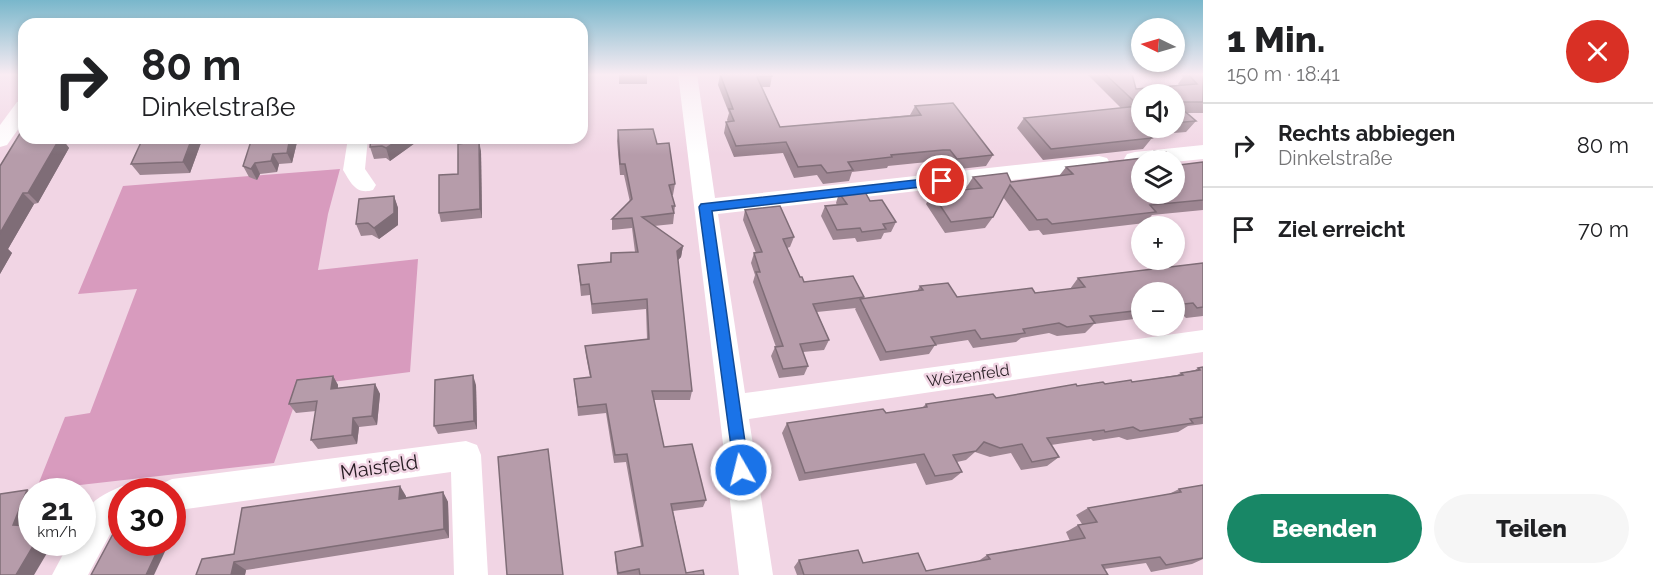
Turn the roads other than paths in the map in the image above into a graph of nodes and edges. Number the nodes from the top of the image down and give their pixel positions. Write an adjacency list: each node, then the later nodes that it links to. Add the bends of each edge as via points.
1 (691, 101): 7 (street)
2 (18, 114): 3 (street)
3 (0, 140)
4 (357, 144): 6 (street, via 354,170)
5 (1203, 152): 7 (street)
6 (365, 185)
7 (705, 207): 9 (street)
8 (1203, 341): 9 (street, Weizenfeld)
9 (732, 408): 14 (street)
10 (186, 493): 13 (street, Maisfeld, via 466,455)
11 (108, 510): 12 (street)
12 (69, 575)
13 (471, 575)
14 (756, 575)

